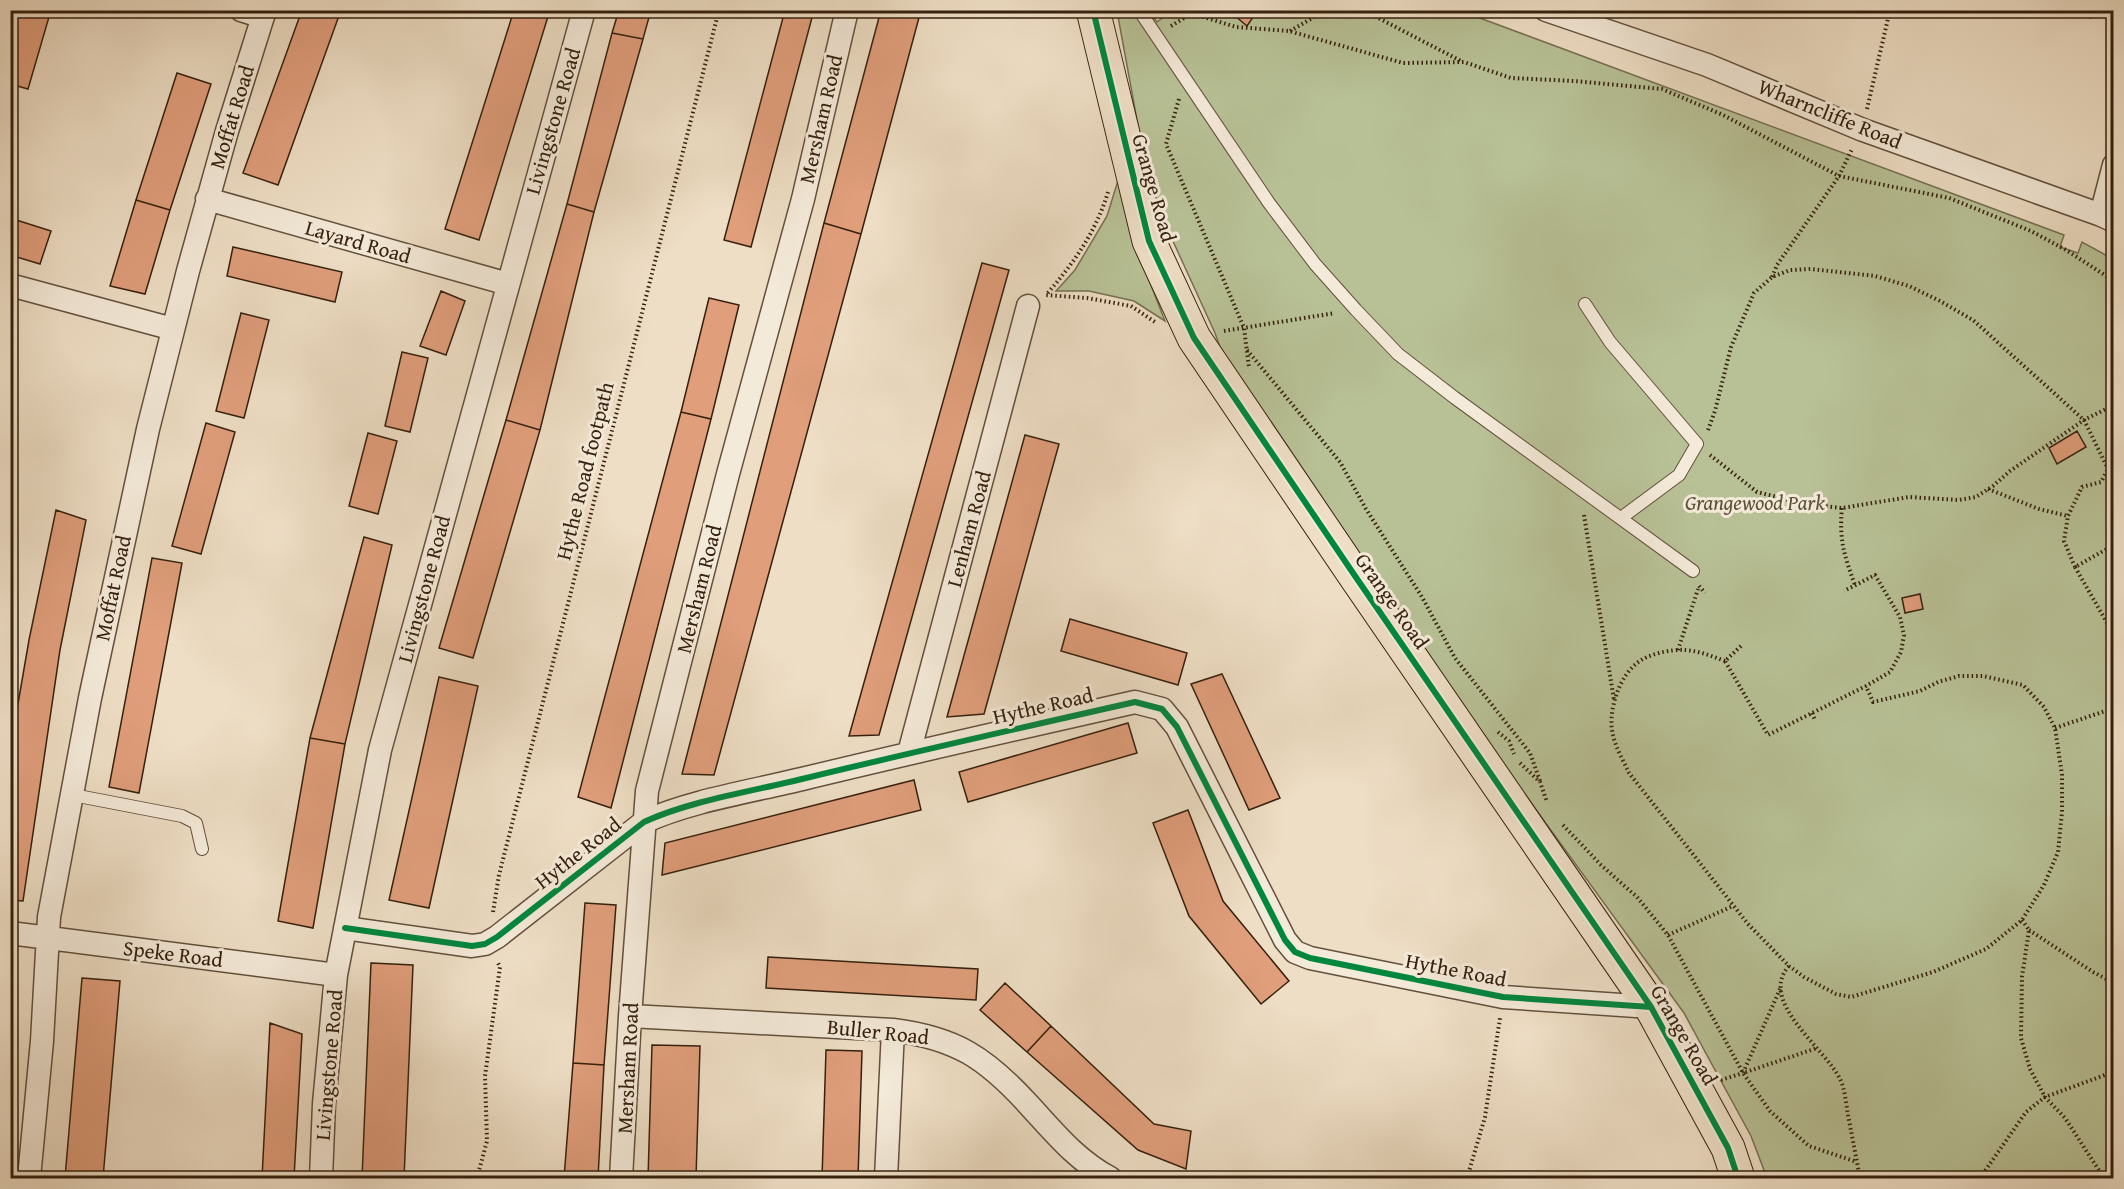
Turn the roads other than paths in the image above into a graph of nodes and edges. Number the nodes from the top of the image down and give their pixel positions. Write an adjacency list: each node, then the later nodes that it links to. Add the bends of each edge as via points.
1 (241, 10): 7 (street)
2 (584, 10): 11 (street, Livingstone Road)
3 (847, 10): 20 (street, Mersham Road, via 803,199 647,791)
4 (1093, 10): 26 (main road, Grange Road, via 1149,241 1194,338)
5 (1139, 10): 16 (lane, via 1269,203 1356,310 1407,360 1455,398)
6 (1546, 10): 10 (street, Wharncliffe Road, via 1707,65 1863,129)
7 (264, 14): 9 (street, Moffat Road)
8 (2114, 165): 10 (street)
9 (207, 199): 11 (street, Layard Road); 15 (street, Moffat Road)
10 (2107, 218)
11 (508, 284): 22 (street, Livingstone Road, via 380,750)
12 (10, 285): 15 (street)
13 (1586, 304): 16 (lane, via 1610,342 1697,444 1679,476)
14 (1028, 306): 18 (street, Lenham Road)
15 (173, 329): 19 (street, Moffat Road, via 118,566)
16 (1621, 518): 17 (lane)
17 (1693, 571)
18 (909, 753): 20 (street, Hythe Road, via 670,812); 26 (street, Hythe Road, via 1136,702 1162,709 1177,727 1294,952 1503,997)
19 (73, 795): 21 (lane, via 182,816 196,823); 24 (street, Moffat Road)
20 (644, 822): 22 (street, Hythe Road, via 485,944 472,946); 27 (street, Mersham Road)
21 (202, 849)
22 (345, 928): 25 (street, Livingstone Road)
23 (10, 933): 24 (street, Speke Road)
24 (48, 939): 25 (street, Speke Road); 29 (street, Moffat Road)
25 (336, 975): 30 (street, Livingstone Road)
26 (1651, 1007): 34 (main road, Grange Road, via 1728,1148)
27 (630, 1016): 28 (street, Buller Road); 31 (street, Mersham Road)
28 (893, 1030): 32 (street); 33 (street, Buller Road, via 924,1034 977,1058 999,1075 1075,1155)
29 (29, 1179)
30 (321, 1179)
31 (621, 1179)
32 (886, 1179)
33 (1110, 1179)
34 (1738, 1179)

